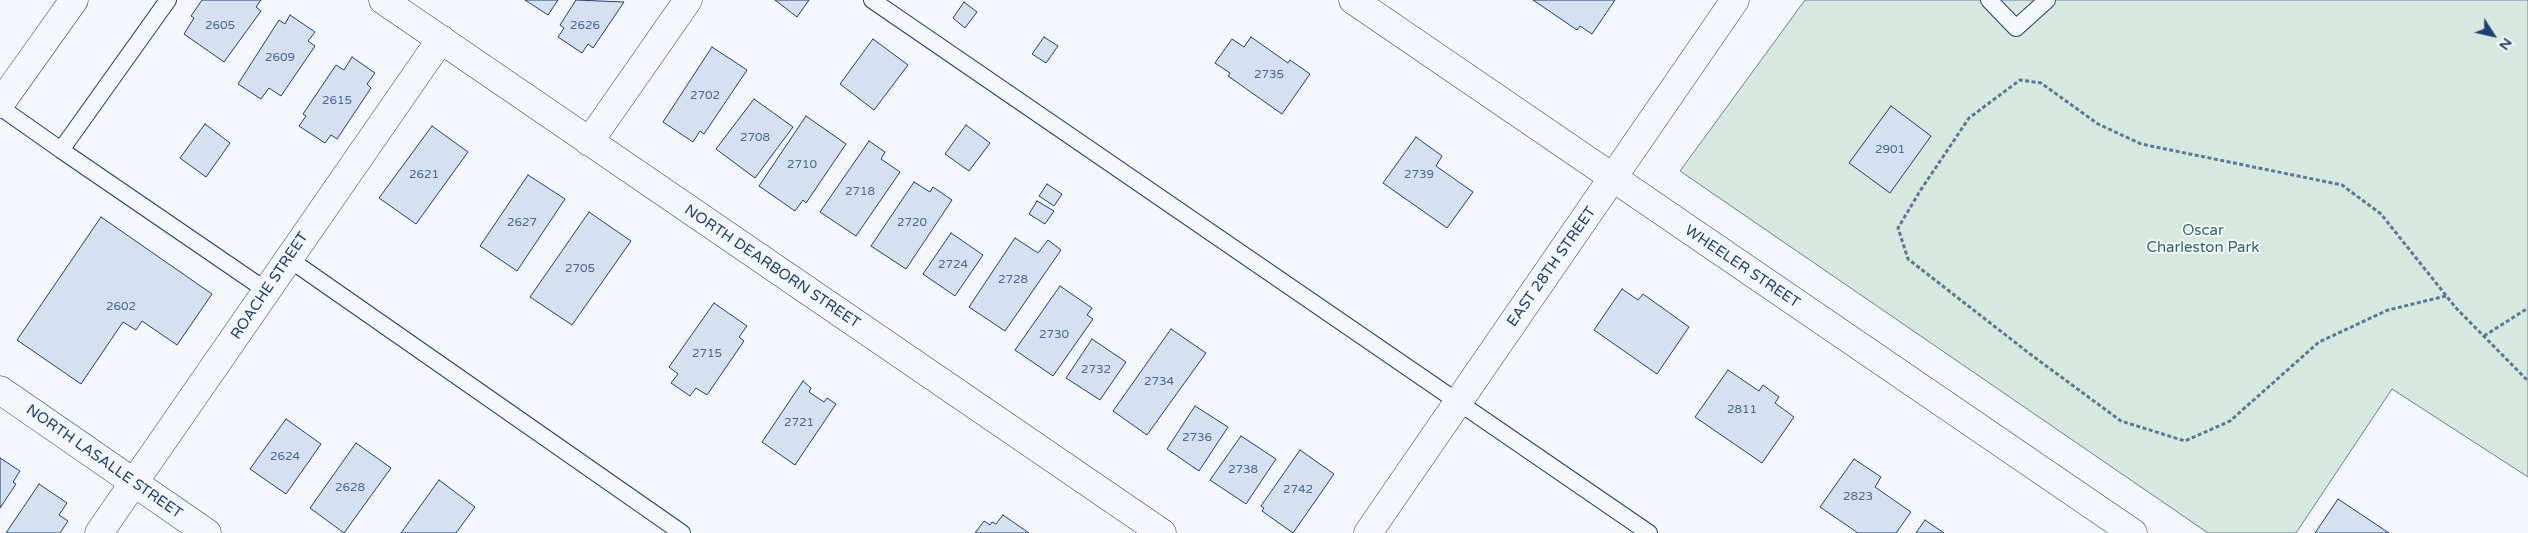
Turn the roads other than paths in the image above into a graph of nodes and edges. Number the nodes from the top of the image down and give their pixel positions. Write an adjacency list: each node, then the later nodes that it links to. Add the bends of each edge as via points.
1 (74, 0): 11 (street)
2 (168, 0): 13 (lane)
3 (383, 0): 10 (street, NORTH DEARBORN STREET)
4 (688, 0): 12 (street)
5 (872, 0): 18 (lane)
6 (1353, 0): 14 (street, WHEELER STREET)
7 (1735, 0): 14 (street, EAST 28TH STREET)
8 (1989, 0): 9 (lane, via 2016,28)
9 (2047, 0)
10 (441, 39): 12 (street, NORTH DEARBORN STREET); 15 (street, ROACHE STREET)
11 (0, 106): 13 (lane)
12 (588, 142): 23 (street, NORTH DEARBORN STREET)
13 (61, 150): 16 (lane)
14 (1613, 180): 18 (street, EAST 28TH STREET); 26 (street, WHEELER STREET)
15 (289, 259): 16 (street, ROACHE STREET); 22 (lane)
16 (267, 291): 19 (street, ROACHE STREET)
17 (0, 390): 19 (street, NORTH LASALLE STREET)
18 (1458, 403): 24 (street, EAST 28TH STREET); 25 (lane)
19 (135, 483): 20 (street, ROACHE STREET); 21 (street, NORTH LASALLE STREET)
20 (99, 533)
21 (207, 533)
22 (682, 533)
23 (1162, 533)
24 (1368, 533)
25 (1649, 533)
26 (2133, 533)

